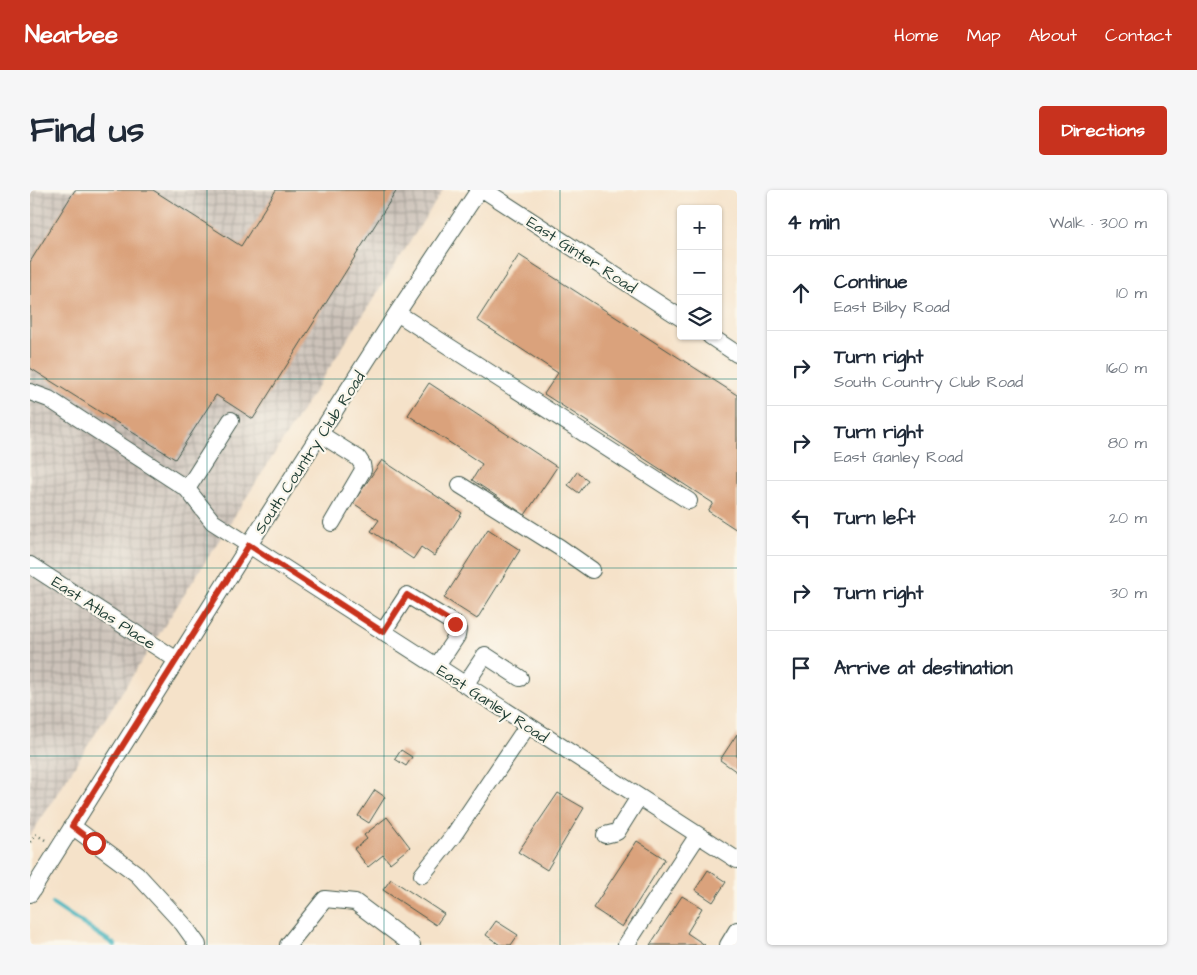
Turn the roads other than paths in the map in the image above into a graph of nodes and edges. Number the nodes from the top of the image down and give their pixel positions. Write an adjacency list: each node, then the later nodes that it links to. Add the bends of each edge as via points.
1 (480, 190): 3 (street, South Country Club Road)
2 (484, 190): 4 (street, East Ginter Road)
3 (397, 313): 9 (street, South Country Club Road); 12 (street)
4 (677, 315)
5 (716, 340): 6 (street)
6 (737, 354)
7 (30, 392): 11 (street, East Ganley Road, via 49,399)
8 (232, 420): 11 (street)
9 (320, 434): 13 (street, via 358,458 364,470); 14 (street, South Country Club Road)
10 (460, 485): 16 (street)
11 (188, 489): 14 (street, East Ganley Road, via 213,522)
12 (689, 501)
13 (332, 523)
14 (249, 545): 17 (street, East Ganley Road); 18 (street, South Country Club Road)
15 (30, 565): 18 (street, East Atlas Place)
16 (592, 570)
17 (383, 632): 19 (street, East Ganley Road); 19 (street, via 407,595 455,624 457,636)
18 (177, 660): 24 (street, South Country Club Road)
19 (436, 666): 21 (street, East Ganley Road)
20 (520, 678): 21 (street, via 485,655)
21 (465, 685): 22 (street, East Ganley Road)
22 (528, 726): 23 (street, East Ganley Road); 28 (street, via 453,836)
23 (639, 797): 25 (street, via 617,832); 26 (street, East Ganley Road)
24 (72, 826): 29 (street, South Country Club Road); 31 (street, via 137,874)
25 (605, 835)
26 (698, 835): 27 (street, East Ganley Road); 34 (street)
27 (737, 860)
28 (422, 875)
29 (30, 894)
30 (737, 930): 35 (street)
31 (198, 945)
32 (288, 945): 33 (street, via 325,899 355,902)
33 (412, 945)
34 (626, 945)
35 (728, 945)

